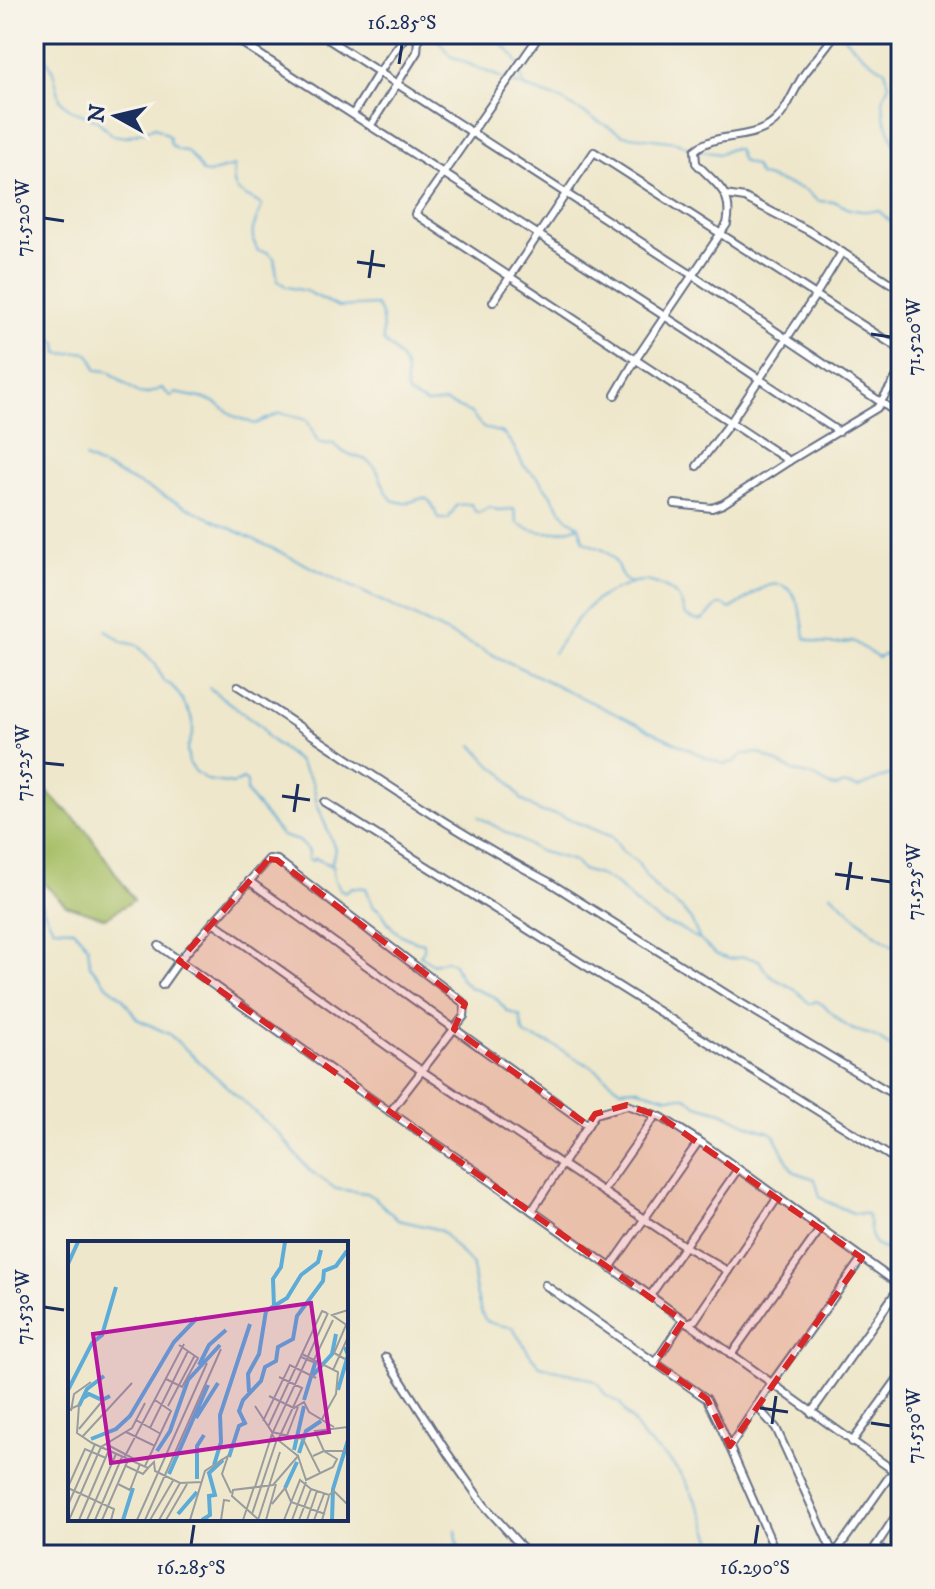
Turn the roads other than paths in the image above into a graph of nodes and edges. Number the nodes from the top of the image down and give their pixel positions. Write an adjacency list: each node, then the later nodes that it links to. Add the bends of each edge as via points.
1 (228, 34): 8 (street)
2 (320, 34): 6 (street)
3 (408, 34): 6 (street); 7 (street, via 419,46)
4 (835, 34): 13 (street, via 774,123 695,150 696,163)
5 (539, 36): 10 (street)
6 (379, 72): 7 (street); 8 (street)
7 (398, 83): 9 (street); 10 (street)
8 (353, 114): 9 (street)
9 (371, 125): 11 (street)
10 (473, 133): 11 (street); 12 (street)
11 (445, 173): 15 (street); 18 (street, via 415,214)
12 (567, 194): 14 (street, via 594,152); 15 (street); 17 (street)
13 (725, 195): 14 (street, via 730,205); 16 (street, via 745,198)
14 (721, 234): 17 (street); 20 (street)
15 (539, 235): 18 (street); 22 (street)
16 (842, 252): 19 (street); 20 (street)
17 (692, 275): 22 (street); 23 (street)
18 (510, 278): 21 (street); 25 (street)
19 (901, 290)
20 (815, 296): 23 (street); 24 (street)
21 (493, 302)
22 (664, 316): 25 (street); 27 (street)
23 (786, 338): 27 (street); 29 (street)
24 (901, 350)
25 (636, 359): 28 (street); 32 (street)
26 (901, 370): 29 (street)
27 (759, 377): 32 (street); 33 (street)
28 (615, 395)
29 (881, 402): 31 (street); 33 (street)
30 (901, 407): 31 (street)
31 (897, 413)
32 (730, 423): 34 (street); 35 (street)
33 (839, 432): 34 (street)
34 (789, 461): 36 (street, via 723,504)
35 (697, 466)
36 (675, 504)
37 (238, 686): 46 (street, via 411,801)
38 (324, 802): 51 (street)
39 (249, 881): 40 (street); 44 (street); 44 (street, via 269,859 277,860 465,1004)
40 (213, 922): 42 (street); 45 (street)
41 (159, 946): 42 (street)
42 (179, 961): 43 (street); 47 (street)
43 (162, 985)
44 (454, 1029): 45 (street); 49 (street)
45 (422, 1071): 47 (street); 52 (street)
46 (901, 1099)
47 (390, 1112): 56 (street)
48 (656, 1115): 49 (street, via 627,1105 595,1114); 50 (street); 54 (street)
49 (588, 1125): 52 (street)
50 (699, 1141): 53 (street); 57 (street)
51 (901, 1163)
52 (563, 1164): 54 (street); 56 (street)
53 (738, 1169): 55 (street); 59 (street)
54 (603, 1191): 57 (street)
55 (778, 1197): 58 (street); 62 (street)
56 (532, 1211): 61 (street)
57 (644, 1219): 59 (street); 61 (street)
58 (821, 1228): 60 (street); 67 (street)
59 (685, 1246): 62 (street); 65 (street)
60 (862, 1258): 64 (street); 71 (street)
61 (610, 1268): 65 (street)
62 (728, 1271): 66 (street, via 695,1320)
63 (545, 1285): 69 (street)
64 (901, 1286): 73 (street)
65 (650, 1296): 66 (street)
66 (687, 1323): 67 (street); 69 (street, via 682,1322)
67 (731, 1355): 71 (street)
68 (386, 1357): 81 (street, via 484,1505)
69 (655, 1363): 75 (street, via 707,1399)
70 (901, 1374): 74 (street)
71 (771, 1384): 72 (street); 73 (street)
72 (756, 1406): 75 (street); 83 (street, via 776,1428)
73 (811, 1413): 74 (street)
74 (852, 1442): 77 (street)
75 (730, 1446): 82 (street)
76 (901, 1460): 77 (street)
77 (893, 1471): 78 (street); 83 (street)
78 (901, 1476)
79 (901, 1508): 80 (street)
80 (876, 1546): 84 (street); 85 (street)
81 (529, 1555)
82 (777, 1555)
83 (834, 1555)
84 (870, 1555)
85 (892, 1555)

